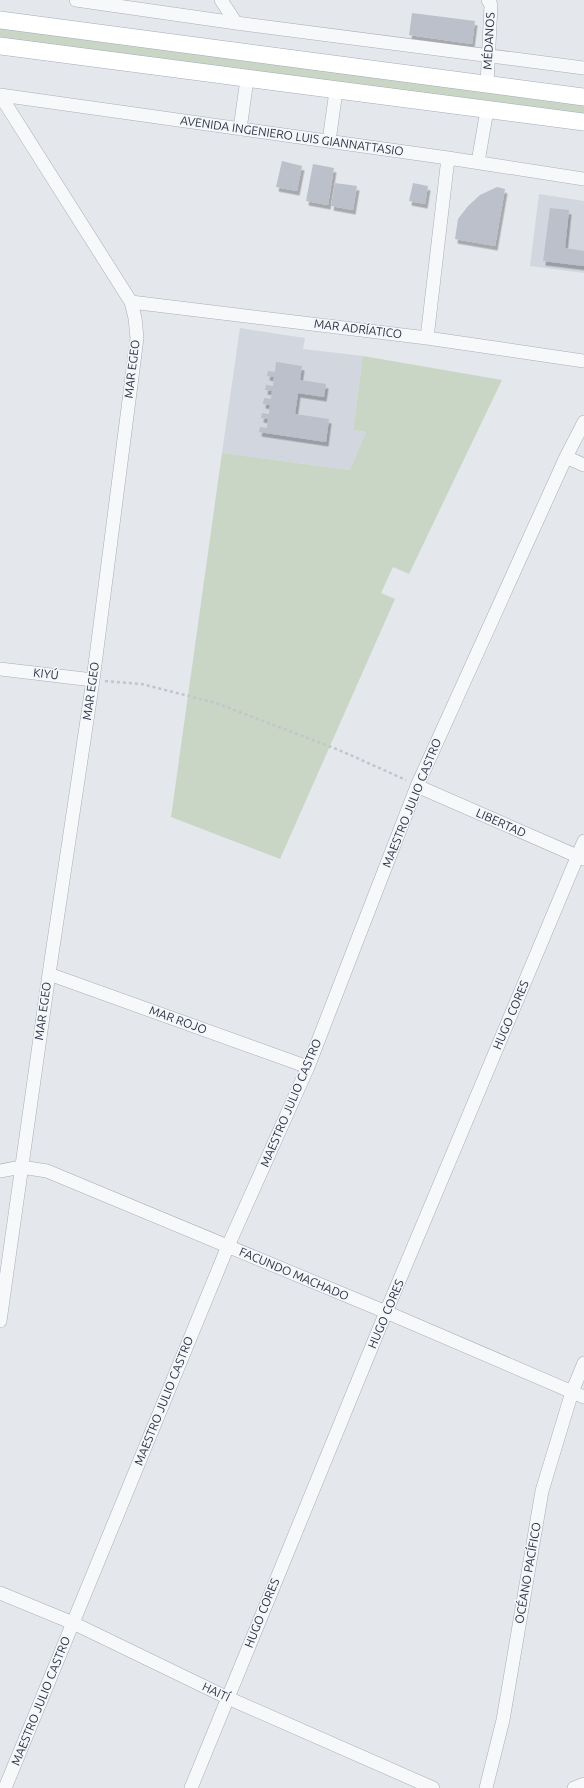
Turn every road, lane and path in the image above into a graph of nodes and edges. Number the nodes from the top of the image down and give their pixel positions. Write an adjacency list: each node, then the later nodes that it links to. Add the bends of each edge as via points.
1 (76, 0): 5 (street)
2 (221, 0): 5 (street)
3 (493, 2): 7 (street, MÉDANOS)
4 (0, 20): 10 (main road)
5 (236, 23): 7 (street)
6 (0, 46): 9 (main road)
7 (488, 55): 8 (street); 10 (street, MÉDANOS)
8 (584, 68)
9 (247, 79): 11 (main road); 16 (street)
10 (486, 84): 13 (main road)
11 (336, 91): 14 (main road); 17 (street)
12 (0, 96): 16 (street, AVENIDA INGENIERO LUIS GIANNATTASIO); 21 (street, MAR EGEO)
13 (584, 97)
14 (487, 110): 15 (main road); 19 (street)
15 (584, 122)
16 (240, 129): 17 (street, AVENIDA INGENIERO LUIS GIANNATTASIO)
17 (329, 141): 18 (street, AVENIDA INGENIERO LUIS GIANNATTASIO)
18 (448, 158): 19 (street, AVENIDA INGENIERO LUIS GIANNATTASIO); 22 (street)
19 (478, 162): 20 (street, AVENIDA INGENIERO LUIS GIANNATTASIO)
20 (584, 179)
21 (131, 302): 22 (street, MAR ADRÍATICO); 28 (street, MAR EGEO, via 137,338)
22 (427, 338): 23 (street, MAR ADRÍATICO)
23 (584, 361)
24 (584, 422): 25 (street, MAESTRO JULIO CASTRO)
25 (566, 457): 26 (street); 29 (street, MAESTRO JULIO CASTRO)
26 (584, 466)
27 (0, 669): 28 (street, KIYÚ)
28 (93, 680): 29 (path, via 142,684 216,703 339,750); 32 (street, MAR EGEO)
29 (418, 786): 31 (street, LIBERTAD); 33 (street, MAESTRO JULIO CASTRO)
30 (584, 841): 31 (street, HUGO CORES)
31 (581, 858): 37 (street, HUGO CORES)
32 (49, 974): 33 (street, MAR ROJO); 34 (street, MAR EGEO)
33 (308, 1067): 36 (street, MAESTRO JULIO CASTRO)
34 (21, 1166): 35 (street, FACUNDO MACHADO); 36 (street, FACUNDO MACHADO, via 47,1171); 38 (street, MAR EGEO)
35 (0, 1171)
36 (228, 1246): 37 (street, FACUNDO MACHADO); 43 (street, MAESTRO JULIO CASTRO)
37 (386, 1312): 40 (street, FACUNDO MACHADO); 44 (street, HUGO CORES)
38 (0, 1321)
39 (584, 1363): 40 (street, OCÉANO PACÍFICO)
40 (572, 1392): 41 (street, FACUNDO MACHADO); 49 (street, OCÉANO PACÍFICO, via 542,1490 503,1720)
41 (584, 1397)
42 (0, 1593): 43 (street, HAITÍ)
43 (72, 1623): 44 (street, HAITÍ); 46 (street, MAESTRO JULIO CASTRO)
44 (228, 1698): 47 (street, HUGO CORES); 48 (street, HAITÍ)
45 (584, 1784): 50 (street)
46 (5, 1788)
47 (191, 1788)
48 (433, 1788)
49 (486, 1788)
50 (574, 1788)

